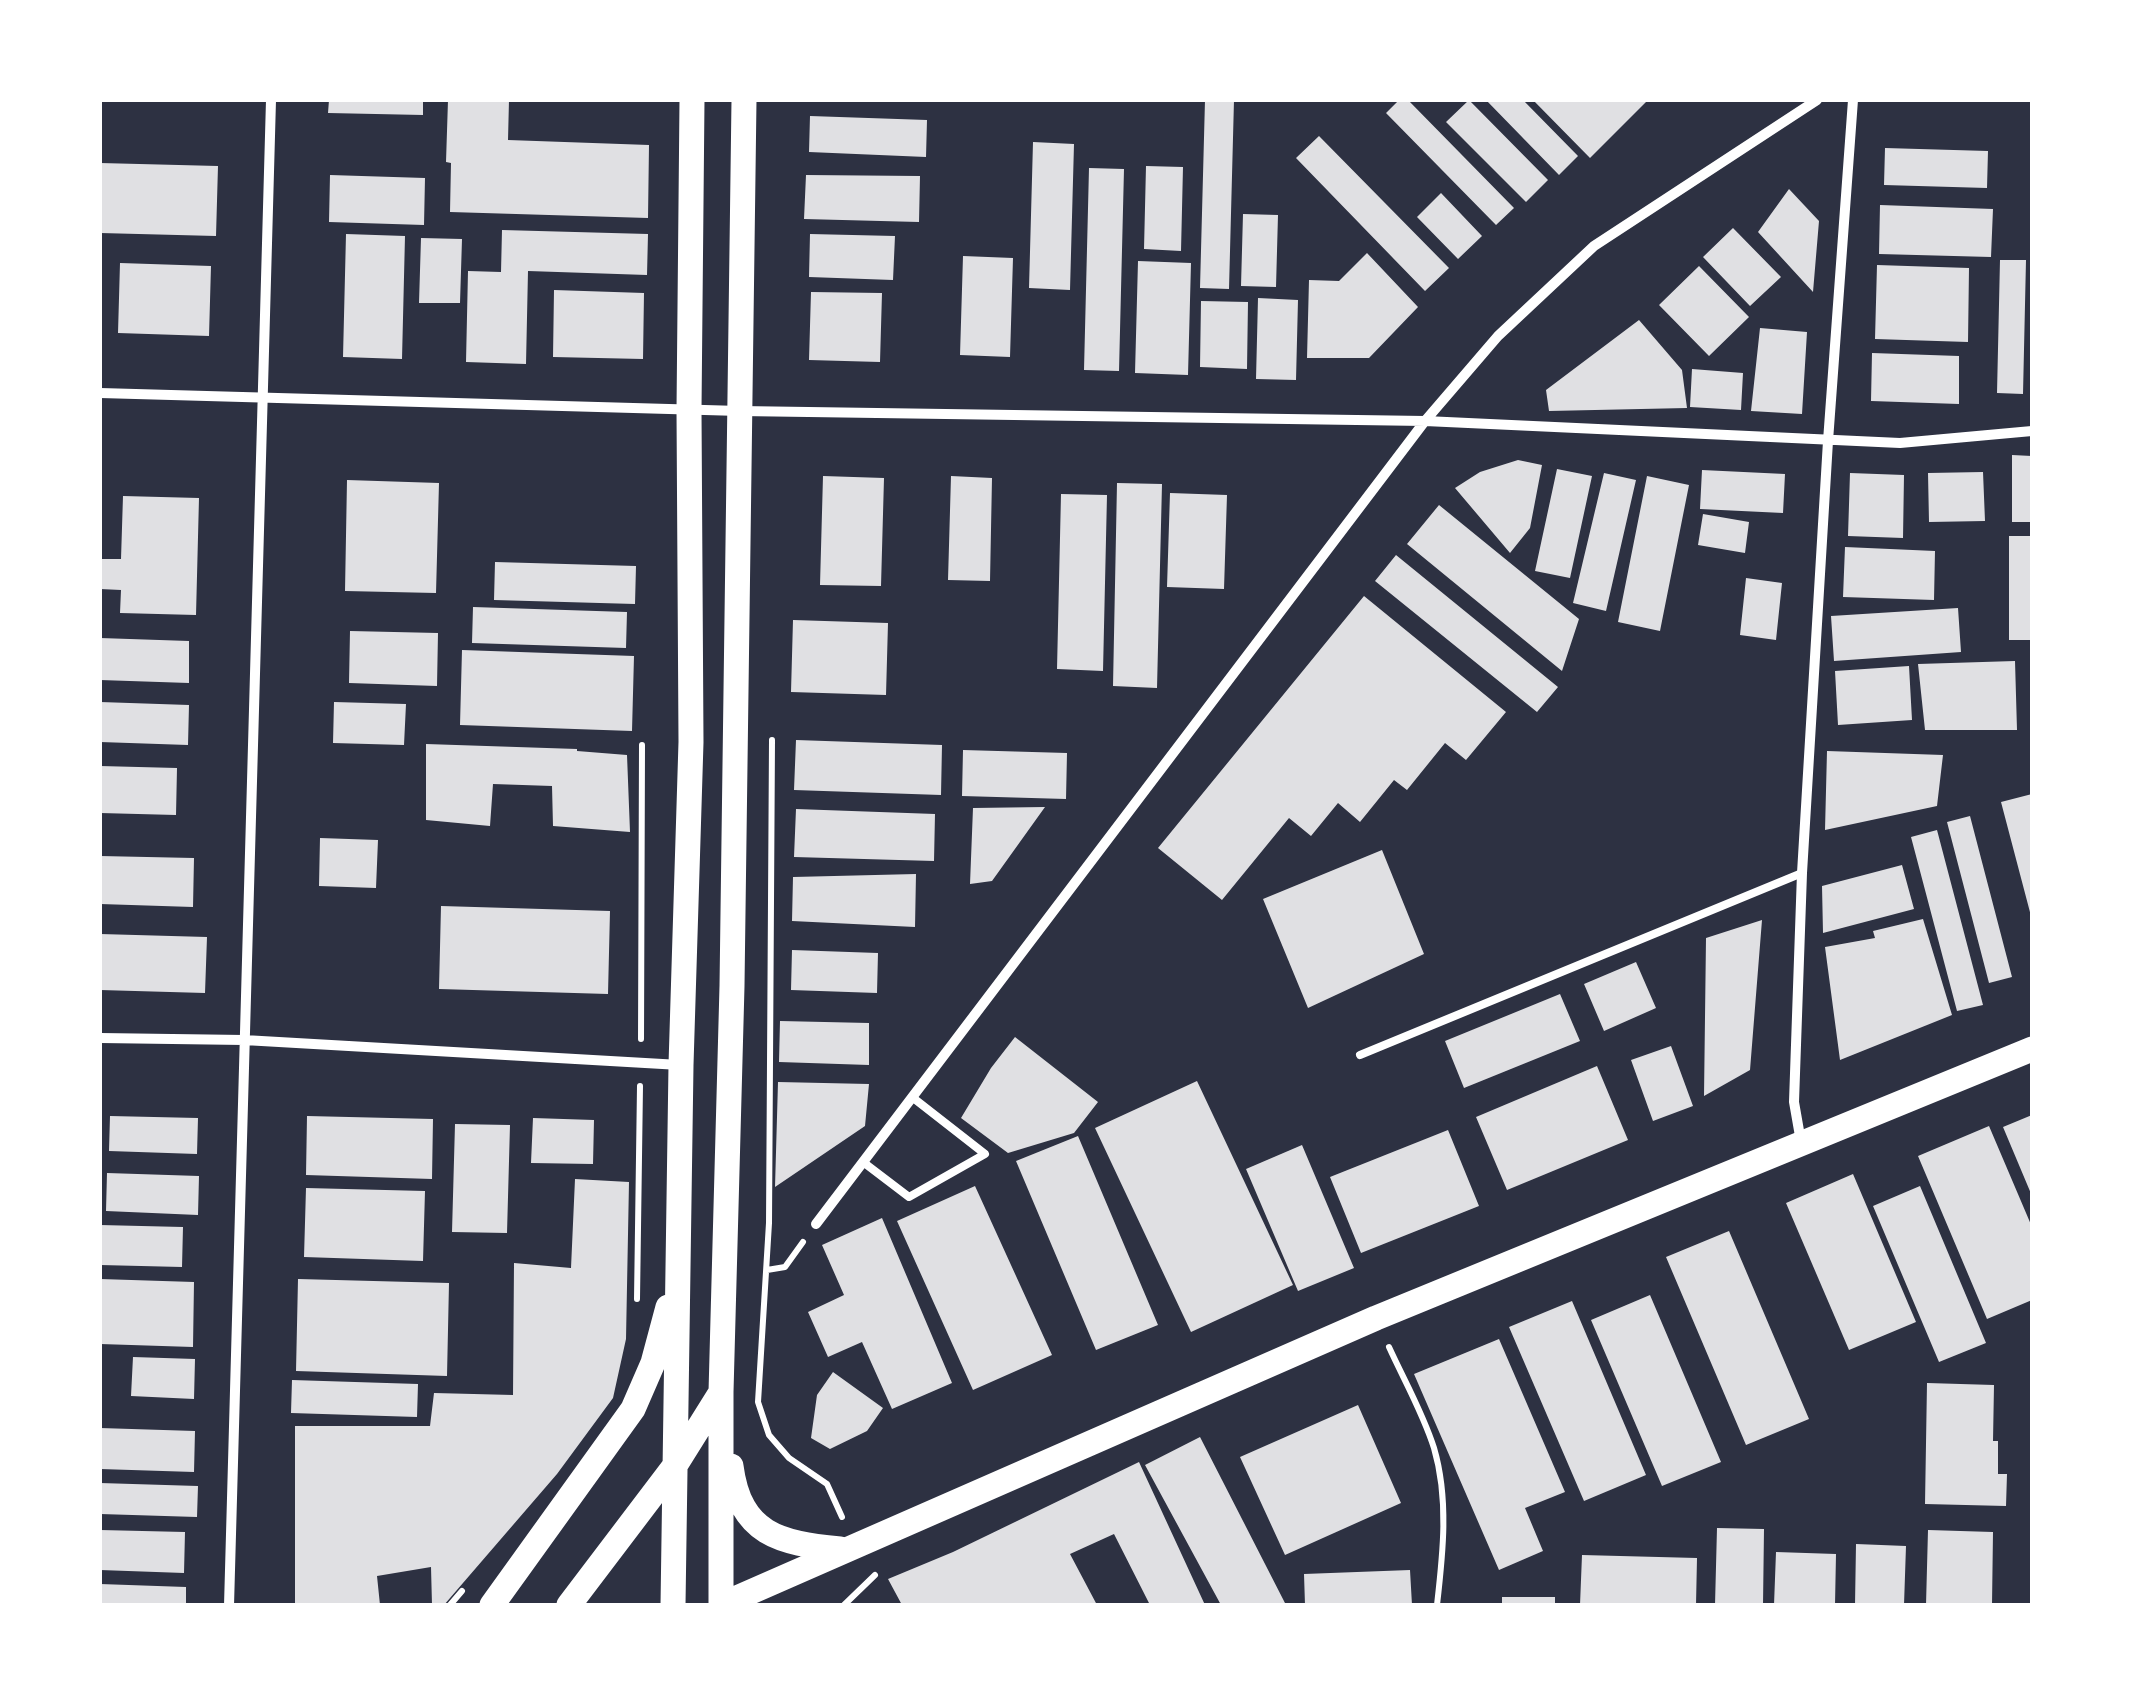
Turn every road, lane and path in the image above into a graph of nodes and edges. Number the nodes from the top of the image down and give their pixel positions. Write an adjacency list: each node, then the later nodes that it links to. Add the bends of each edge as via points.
1 (271, 100): 7 (street)
2 (692, 100): 8 (main road)
3 (744, 100): 9 (main road)
4 (1818, 100): 10 (street, via 1594,246 1498,336)
5 (1853, 100): 12 (street)
6 (100, 393): 7 (street)
7 (262, 396): 8 (street); 17 (street)
8 (688, 410): 9 (street); 21 (main road, via 691,742)
9 (740, 411): 10 (street); 30 (main road)
10 (1425, 421): 12 (street); 22 (street)
11 (2032, 430): 12 (street, via 1900,443)
12 (1828, 441): 15 (street)
13 (772, 740): 27 (path)
14 (642, 745): 20 (path)
15 (1802, 873): 19 (lane); 23 (street, via 1794,1102)
16 (100, 1038): 17 (street)
17 (244, 1040): 20 (street); 34 (street)
18 (2032, 1049): 23 (main road)
19 (1360, 1055)
20 (640, 1063): 21 (street); 28 (path)
21 (681, 1065): 26 (main road)
22 (912, 1097): 24 (street); 24 (lane, via 985,1154 909,1197)
23 (1801, 1142): 29 (main road)
24 (862, 1162): 25 (street)
25 (816, 1224): 27 (path, via 785,1267)
26 (678, 1269): 31 (main road); 36 (main road, via 633,1409)
27 (767, 1270): 32 (path, via 758,1402 770,1436 827,1484)
28 (637, 1300)
29 (1376, 1318): 32 (main road); 40 (path, via 1433,1446 1442,1483)
30 (721, 1392): 31 (main road); 32 (main road, via 734,1488 747,1518 775,1538); 39 (main road)
31 (676, 1464): 37 (main road); 38 (main road)
32 (849, 1547): 39 (main road)
33 (463, 1590): 35 (path)
34 (229, 1605)
35 (450, 1605)
36 (492, 1605)
37 (569, 1605)
38 (673, 1605)
39 (721, 1605)
40 (1437, 1605)

